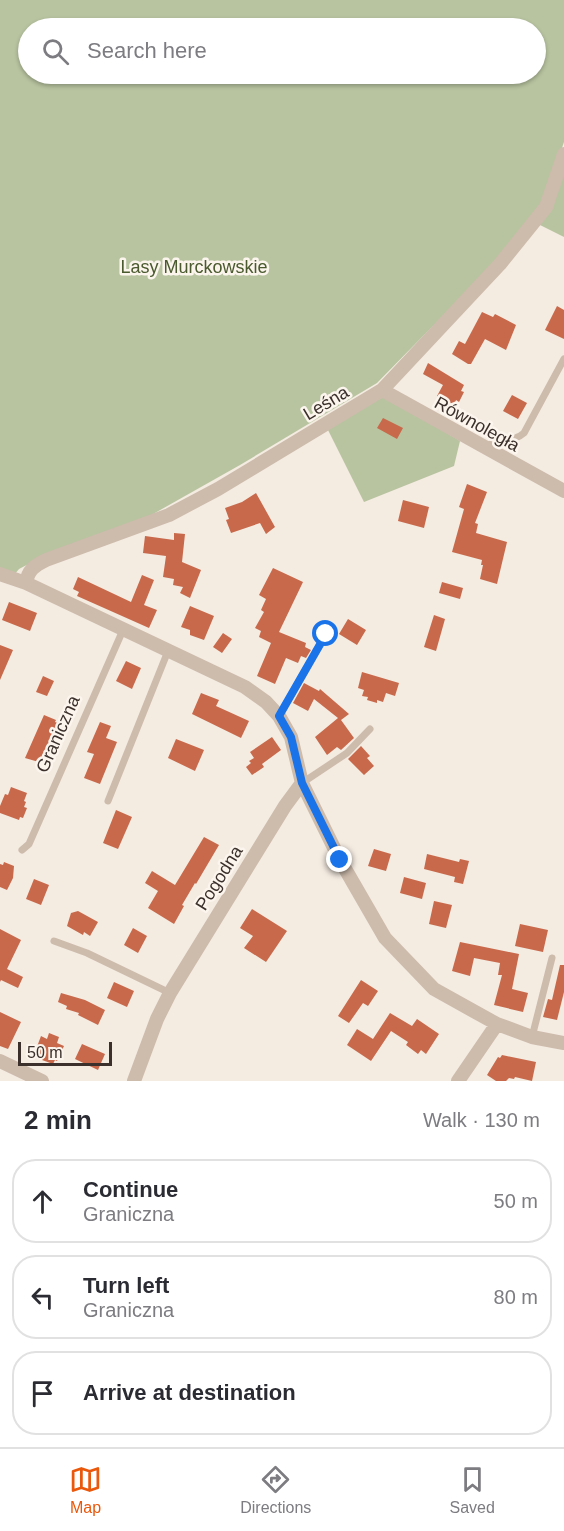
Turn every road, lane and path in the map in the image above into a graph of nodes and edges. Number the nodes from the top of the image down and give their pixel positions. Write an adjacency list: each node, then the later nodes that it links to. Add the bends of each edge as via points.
1 (564, 154): 3 (street, Leśna, via 546,207 534,223)
2 (564, 359): 4 (lane, via 524,433 517,439 491,442)
3 (381, 390): 4 (street, Równoległa); 8 (street, Leśna, via 169,515 33,566)
4 (484, 448): 6 (street, Równoległa)
5 (564, 475): 6 (street, Równoległa)
6 (560, 490)
7 (0, 574): 8 (street)
8 (26, 583): 9 (street)
9 (123, 630): 11 (street); 16 (lane, Graniczna, via 29,844)
10 (326, 634): 12 (lane)
11 (168, 651): 12 (street, via 245,687); 15 (lane)
12 (279, 716): 14 (street, via 291,737)
13 (370, 729): 14 (lane, via 347,753)
14 (302, 783): 19 (street, Pogodna); 20 (street, via 385,938 434,989)
15 (108, 801)
16 (22, 850)
17 (54, 941): 19 (lane)
18 (552, 958): 21 (lane)
19 (170, 993): 25 (street, Pogodna)
20 (497, 1024): 21 (street); 26 (street)
21 (532, 1037): 22 (street)
22 (564, 1043)
23 (0, 1061): 24 (street)
24 (42, 1081)
25 (134, 1081)
26 (458, 1081)

